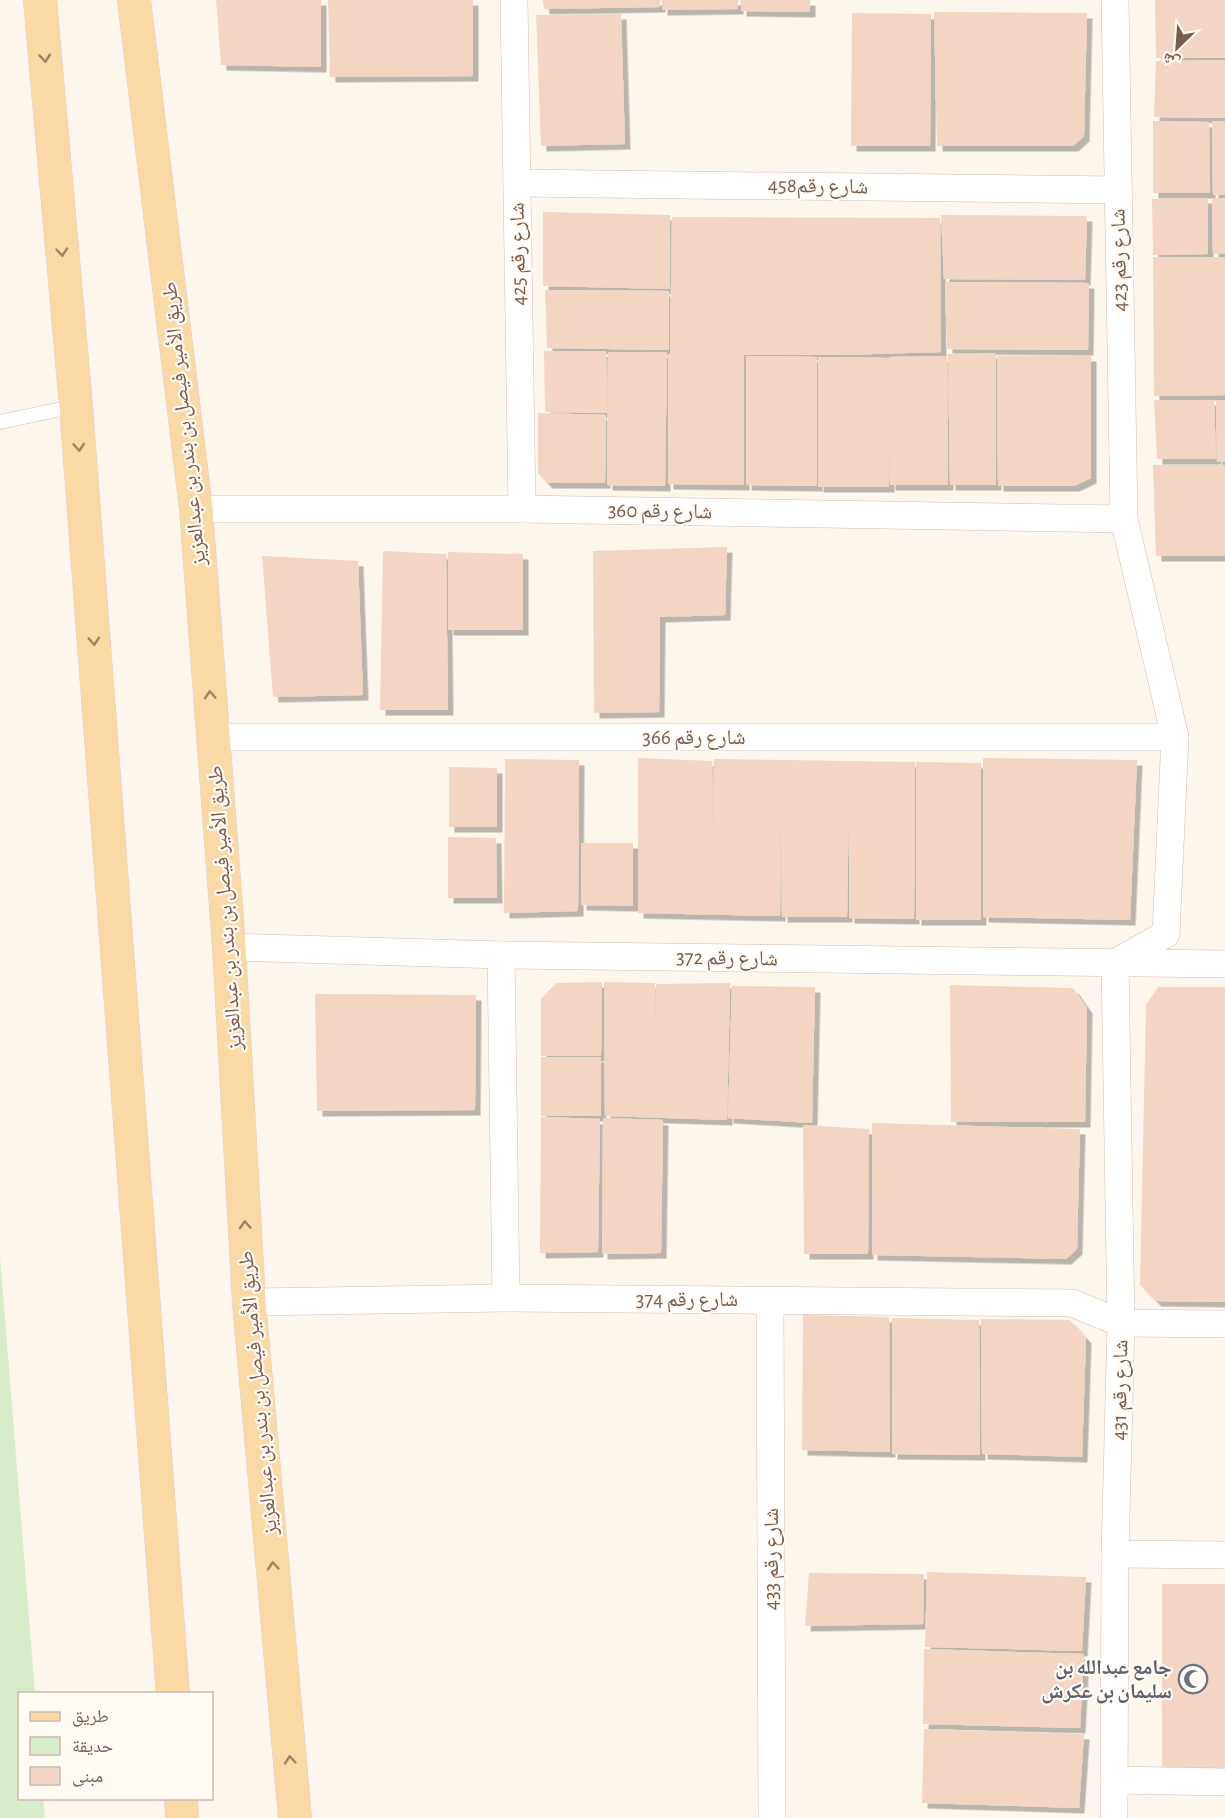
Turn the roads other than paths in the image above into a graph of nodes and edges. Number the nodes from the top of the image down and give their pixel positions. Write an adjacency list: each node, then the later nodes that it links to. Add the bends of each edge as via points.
1 (40, 0): 7 (main road, one-way to 7)
2 (134, 0): 9 (main road, طريق الأمير فيصل بن بندر بن عبدالعزيز)
3 (514, 0): 5 (street, شارع رقم 425)
4 (1115, 0): 6 (street, شارع رقم 423)
5 (517, 183): 6 (street, شارع رقم458); 10 (street, شارع رقم 425)
6 (1118, 190): 11 (street, شارع رقم 423)
7 (76, 406): 8 (lane); 25 (main road, one-way to 25)
8 (0, 422)
9 (195, 509): 10 (street, شارع رقم 360); 13 (main road, طريق الأمير فيصل بن بندر بن عبدالعزيز, one-way to 9)
10 (522, 509): 11 (street, شارع رقم 360)
11 (1124, 519): 12 (street, شارع رقم 423)
12 (1175, 737): 13 (street, شارع رقم 366); 16 (street, شارع رقم 423, via 1166,934)
13 (213, 738): 14 (main road, طريق الأمير فيصل بن بندر بن عبدالعزيز)
14 (229, 947): 15 (street, شارع رقم 372); 20 (main road, طريق الأمير فيصل بن بندر بن عبدالعزيز, one-way to 14)
15 (501, 955): 16 (street, شارع رقم 372); 18 (street)
16 (1115, 963): 17 (street, شارع رقم 372); 21 (street, شارع رقم 431)
17 (1225, 964)
18 (506, 1298): 19 (street, شارع رقم 374); 20 (street, شارع رقم 374)
19 (770, 1300): 21 (street, شارع رقم 374, via 1072,1303); 31 (street, شارع رقم 433)
20 (249, 1302): 30 (main road, طريق الأمير فيصل بن بندر بن عبدالعزيز, one-way to 20)
21 (1121, 1323): 22 (street); 23 (street, شارع رقم 431)
22 (1225, 1324)
23 (1115, 1554): 24 (street); 26 (street, شارع رقم 431)
24 (1225, 1555)
25 (173, 1692)
26 (1114, 1780): 27 (street); 32 (street, شارع رقم 431)
27 (1225, 1782)
28 (181, 1800): 29 (main road)
29 (182, 1818)
30 (295, 1818)
31 (771, 1818)
32 (1114, 1818)

